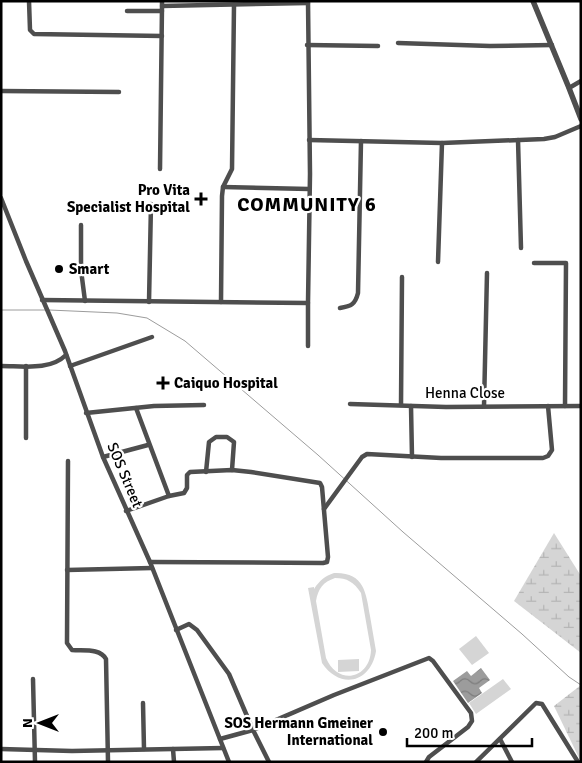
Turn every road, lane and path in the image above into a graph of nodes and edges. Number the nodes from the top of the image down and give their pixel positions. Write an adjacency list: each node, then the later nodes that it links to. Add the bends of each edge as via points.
1 (29, 1): 7 (street, via 30,30 34,34)
2 (533, 1): 9 (street)
3 (308, 2): 4 (street); 10 (street)
4 (234, 5): 5 (street); 24 (street, via 232,169)
5 (162, 6): 6 (street); 7 (street)
6 (127, 11)
7 (162, 36): 23 (street)
8 (398, 43): 9 (street)
9 (552, 45): 13 (street)
10 (308, 46): 11 (street); 19 (street)
11 (378, 46)
12 (581, 81): 13 (street)
13 (570, 88): 16 (street)
14 (1, 91): 15 (street)
15 (118, 92)
16 (579, 113): 17 (street)
17 (581, 119)
18 (581, 126): 20 (street, via 550,138)
19 (309, 140): 21 (street); 25 (street)
20 (518, 140): 22 (street); 30 (street)
21 (361, 141): 22 (street); 40 (street, via 358,293 356,302)
22 (442, 143): 31 (street)
23 (160, 169)
24 (223, 187): 25 (street); 38 (street)
25 (309, 189): 39 (street)
26 (1, 198): 28 (street, SOS Street)
27 (151, 204): 37 (street)
28 (3, 207): 35 (street, SOS Street)
29 (81, 225): 36 (street)
30 (521, 248)
31 (438, 262)
32 (534, 263): 53 (street, via 566,263)
33 (487, 274): 51 (street)
34 (402, 276): 49 (street)
35 (42, 300): 36 (street); 43 (street, SOS Street)
36 (85, 301): 37 (street)
37 (148, 302): 38 (street)
38 (221, 302): 39 (street)
39 (308, 303): 42 (street)
40 (340, 308)
41 (152, 338): 46 (street)
42 (308, 346)
43 (66, 355): 45 (street, via 54,364); 46 (street, SOS Street)
44 (1, 366): 45 (street)
45 (26, 366): 57 (street)
46 (70, 366): 56 (street, SOS Street)
47 (350, 404): 49 (street, Henna Close)
48 (204, 405): 55 (street)
49 (401, 406): 50 (street, Henna Close)
50 (411, 406): 51 (street, Henna Close); 60 (street)
51 (484, 406): 52 (street, Henna Close)
52 (548, 406): 53 (street, Henna Close); 60 (street, via 552,450 543,458)
53 (565, 406): 54 (street, Henna Close)
54 (581, 406)
55 (136, 408): 56 (street); 58 (street)
56 (86, 413): 59 (street, SOS Street)
57 (26, 438)
58 (148, 444): 59 (street); 64 (street)
59 (103, 457): 66 (street, SOS Street)
60 (412, 457): 65 (street, via 364,455)
61 (68, 461): 69 (street)
62 (232, 470): 63 (street); 63 (street, via 234,442 227,437 216,436 209,442); 65 (street, via 318,482 322,487)
63 (206, 472): 64 (street, via 188,473 186,491)
64 (170, 496): 66 (street)
65 (324, 509): 67 (street, via 327,562)
66 (126, 510): 67 (street, SOS Street)
67 (150, 562): 68 (street, SOS Street)
68 (152, 568): 69 (street); 70 (street, SOS Street)
69 (67, 570): 81 (street, via 68,646 72,650 98,652 106,659)
70 (176, 630): 73 (street, via 189,624 197,630 228,674); 75 (street, SOS Street)
71 (33, 680): 80 (street)
72 (143, 703): 78 (street)
73 (253, 730): 75 (street); 86 (street); 87 (street, via 429,658 472,717 468,727)
74 (500, 739): 88 (street); 89 (street); 90 (street, via 540,703)
75 (220, 740): 76 (street, SOS Street)
76 (223, 748): 79 (street); 85 (street, SOS Street)
77 (1, 749): 80 (street)
78 (144, 749): 79 (street); 81 (street)
79 (173, 749): 84 (street)
80 (35, 750): 81 (street); 82 (street)
81 (108, 750): 83 (street)
82 (35, 762)
83 (108, 762)
84 (174, 762)
85 (229, 762)
86 (269, 762)
87 (426, 762)
88 (476, 762)
89 (512, 762)
90 (578, 762)

